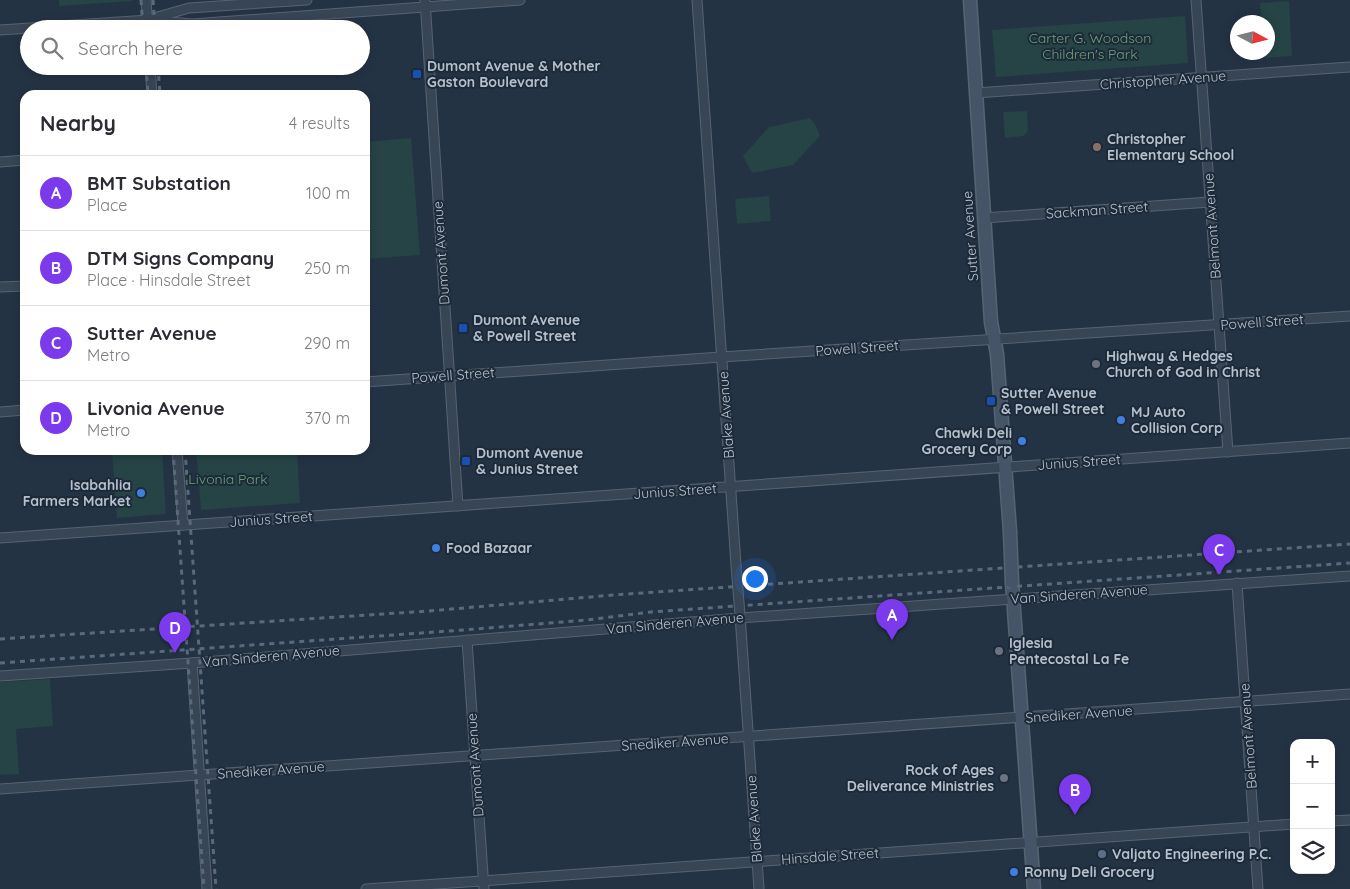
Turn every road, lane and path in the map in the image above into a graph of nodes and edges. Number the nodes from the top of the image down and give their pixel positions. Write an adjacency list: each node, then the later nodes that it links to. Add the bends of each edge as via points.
1 (146, 0): 8 (street)
2 (307, 0): 9 (street, via 189,8)
3 (520, 0): 7 (street)
4 (697, 0): 27 (street, Blake Avenue)
5 (970, 0): 17 (street, Sutter Avenue)
6 (1196, 0): 15 (street, Belmont Avenue)
7 (425, 3): 10 (street); 28 (street, Dumont Avenue)
8 (148, 20)
9 (158, 20)
10 (236, 20)
11 (20, 29): 12 (street)
12 (0, 30)
13 (1350, 67): 15 (street, Christopher Avenue)
14 (151, 75): 16 (street)
15 (1201, 77): 17 (street, Christopher Avenue); 20 (street, Belmont Avenue)
16 (152, 90)
17 (976, 93): 21 (street, Sutter Avenue)
18 (20, 160): 19 (street)
19 (0, 162)
20 (1210, 202): 21 (street, Sackman Street); 25 (street, Belmont Avenue)
21 (984, 218): 26 (street, Sutter Avenue)
22 (20, 286): 23 (street)
23 (0, 287)
24 (1350, 316): 25 (street, Powell Street)
25 (1219, 325): 26 (street, Powell Street); 33 (street, Belmont Avenue)
26 (994, 339): 27 (street, Powell Street); 35 (street, Sutter Avenue)
27 (721, 357): 28 (street, Powell Street); 36 (street, Blake Avenue)
28 (449, 376): 29 (street, Powell Street); 37 (street, Dumont Avenue)
29 (370, 382)
30 (20, 410): 31 (street)
31 (0, 412)
32 (1350, 443): 33 (street, Junius Street)
33 (1228, 452): 35 (street, Junius Street)
34 (177, 455): 38 (street)
35 (1005, 468): 36 (street, Junius Street); 42 (street, Sutter Avenue, bridge)
36 (731, 487): 37 (street, Junius Street); 43 (street, Blake Avenue, bridge)
37 (458, 506): 38 (street, Junius Street)
38 (183, 524): 39 (street, Junius Street)
39 (0, 538)
40 (1350, 576): 41 (street, Van Sinderen Avenue)
41 (1237, 583): 42 (street, Van Sinderen Avenue); 48 (street, Belmont Avenue)
42 (1013, 599): 43 (street, Van Sinderen Avenue); 49 (street, Sutter Avenue)
43 (740, 616): 44 (street, Van Sinderen Avenue); 50 (street, Blake Avenue)
44 (467, 640): 45 (street, Van Sinderen Avenue); 51 (street, Dumont Avenue)
45 (192, 663): 46 (street, Van Sinderen Avenue); 52 (street)
46 (0, 676)
47 (1350, 694): 48 (street, Snediker Avenue)
48 (1245, 702): 49 (street, Snediker Avenue); 57 (street, Belmont Avenue)
49 (1022, 717): 50 (street, Snediker Avenue); 58 (street, Sutter Avenue)
50 (749, 737): 51 (street, Snediker Avenue); 59 (street, Blake Avenue)
51 (475, 756): 52 (street, Snediker Avenue); 60 (street, Dumont Avenue)
52 (199, 775): 53 (street, Snediker Avenue); 61 (street)
53 (0, 789)
54 (1350, 820): 55 (street)
55 (1335, 821)
56 (1290, 824): 57 (street, Hinsdale Street)
57 (1254, 827): 58 (street, Hinsdale Street); 65 (street, Belmont Avenue)
58 (1031, 842): 59 (street, Hinsdale Street); 64 (street, Sutter Avenue)
59 (757, 861): 60 (street, Hinsdale Street); 63 (street, Blake Avenue)
60 (484, 885): 62 (street, Hinsdale Street)
61 (207, 889)
62 (366, 889)
63 (759, 889)
64 (1034, 889)
65 (1258, 889)

